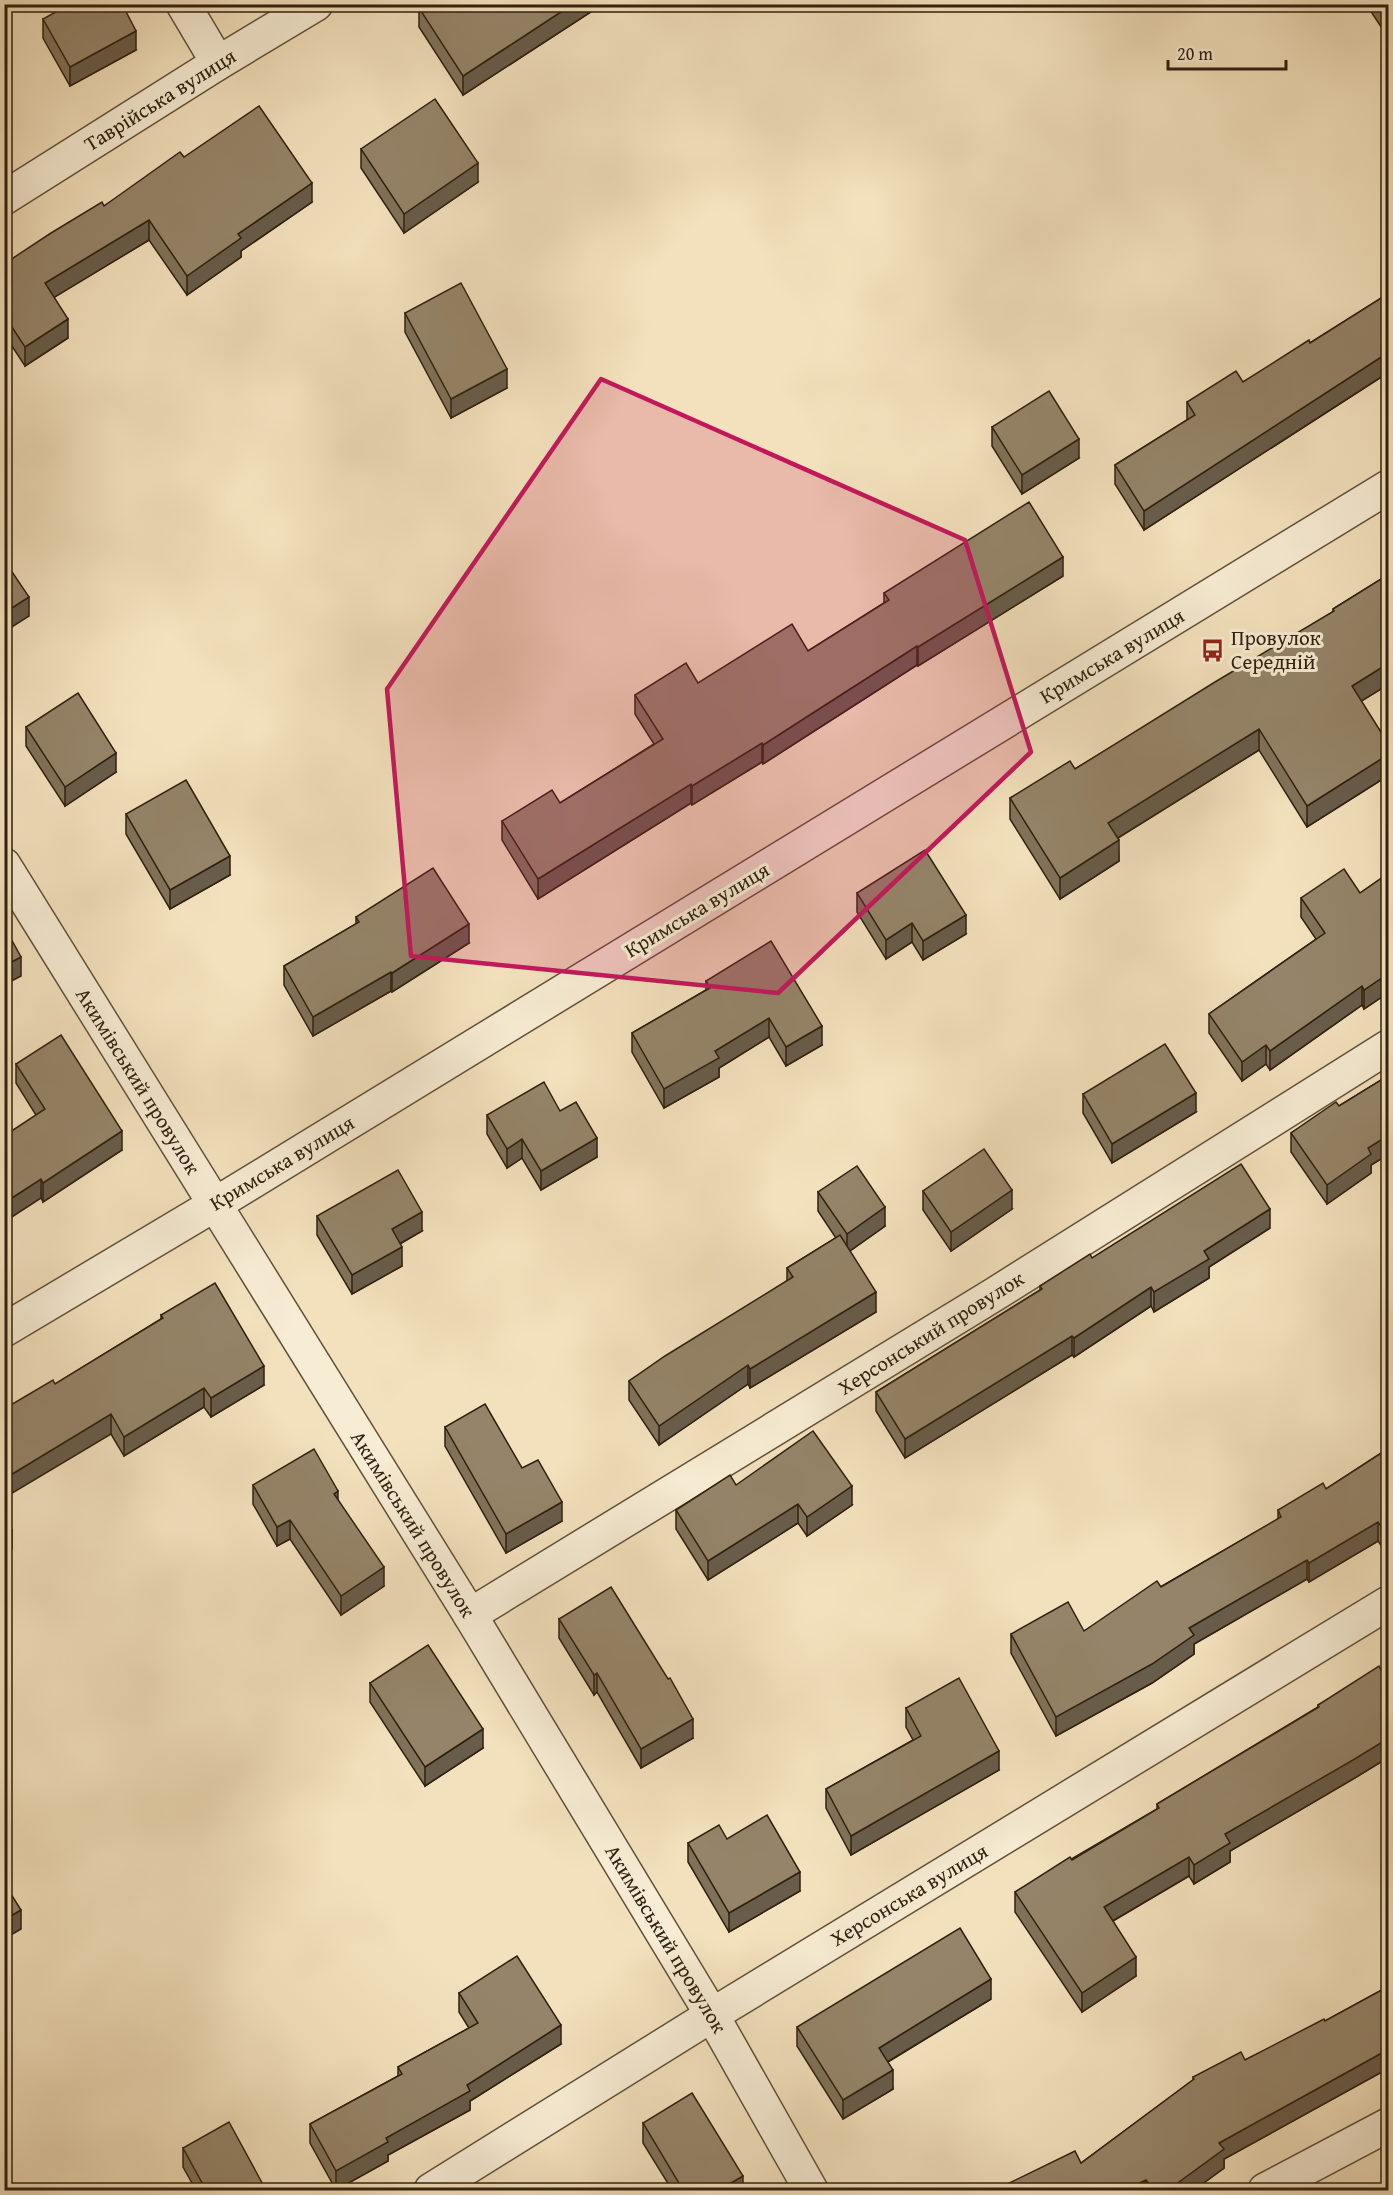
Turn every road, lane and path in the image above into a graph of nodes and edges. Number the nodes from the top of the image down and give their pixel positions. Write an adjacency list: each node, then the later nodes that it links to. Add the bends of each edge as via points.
1 (183, 4): 3 (street)
2 (316, 4): 3 (street, Таврійська вулиця)
3 (218, 63): 4 (street, Таврійська вулиця)
4 (4, 198)
5 (1389, 488): 8 (street, Кримська вулиця)
6 (4, 865): 8 (street, Акимівський провулок)
7 (1389, 1047): 11 (street, Херсонський провулок)
8 (214, 1205): 9 (street, Кримська вулиця); 11 (street, Акимівський провулок)
9 (4, 1330)
10 (1389, 1603): 12 (street, Херсонська вулиця)
11 (470, 1615): 12 (street, Акимівський провулок)
12 (712, 2015): 14 (street, Херсонська вулиця); 15 (street, Акимівський провулок)
13 (1389, 2125): 16 (street)
14 (431, 2190)
15 (811, 2190)
16 (1265, 2190)

